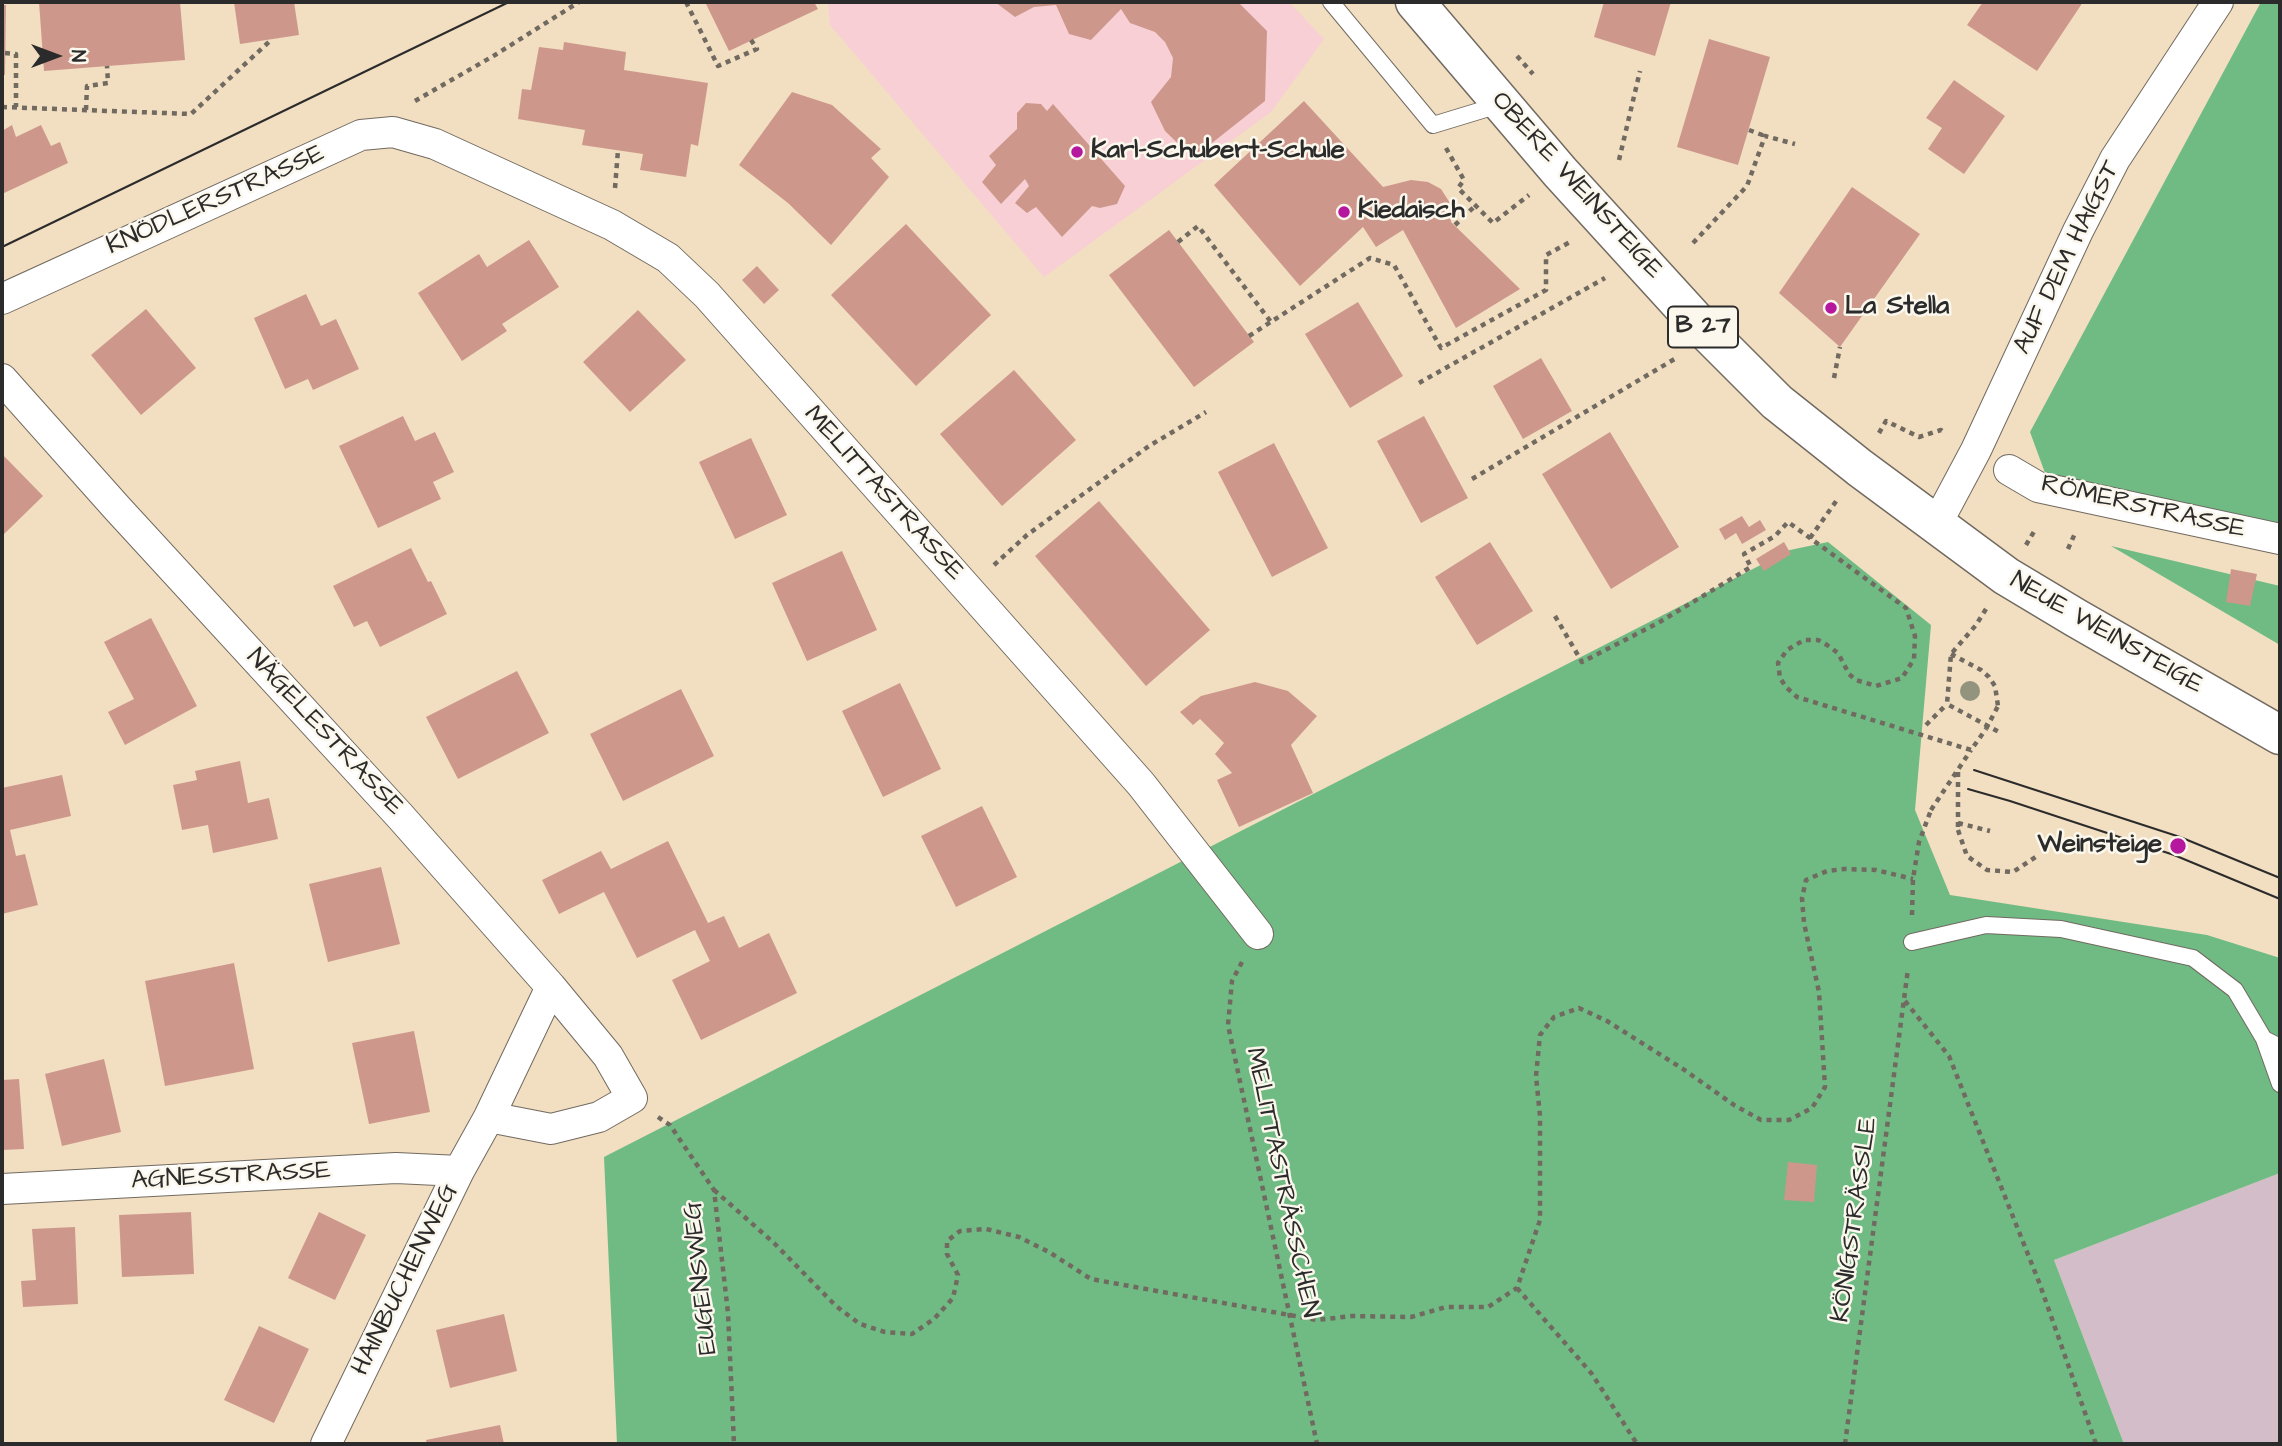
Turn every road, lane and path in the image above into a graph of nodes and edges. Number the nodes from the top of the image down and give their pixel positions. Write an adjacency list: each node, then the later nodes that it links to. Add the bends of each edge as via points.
1 (579, 2): 16 (path)
2 (686, 2): 7 (path, via 718,66 757,49)
3 (1331, 2): 11 (lane, via 1433,125)
4 (1415, 2): 11 (main road, OBERE WEINSTEIGE / B 27)
5 (2218, 2): 40 (street, AUF DEM HAIGST, via 2115,159)
6 (271, 40): 14 (path, via 191,114)
7 (751, 40)
8 (5, 53): 13 (path, via 16,54)
9 (107, 66): 14 (path, via 108,83 87,86)
10 (1640, 71): 20 (path)
11 (1502, 104): 24 (main road, OBERE WEINSTEIGE / B 27)
12 (2, 107): 13 (path)
13 (16, 107): 14 (path)
14 (86, 110)
15 (1749, 130): 17 (path)
16 (361, 135): 18 (street, KNÖDLERSTRASSE, via 393,132); 29 (street, KNÖDLERSTRASSE)
17 (1765, 136): 19 (path); 27 (path, via 1747,186)
18 (435, 144): 42 (street, MELITTASTRASSE, via 612,225 668,258 707,295)
19 (1795, 144)
20 (1619, 160)
21 (1464, 180): 22 (path, via 1458,188)
22 (1475, 206): 23 (path, via 1493,223); 25 (path)
23 (1501, 215)
24 (1606, 222): 28 (main road, OBERE WEINSTEIGE / B 27); 30 (path, via 1546,256 1546,290 1441,348 1394,265 1370,258)
25 (1455, 225)
26 (1178, 242): 30 (path, via 1198,226)
27 (1693, 243)
28 (1639, 258): 32 (main road, OBERE WEINSTEIGE / B 27); 36 (path)
29 (2, 299)
30 (1271, 322): 31 (path)
31 (1249, 336)
32 (1712, 337): 39 (path); 40 (main road, OBERE WEINSTEIGE / B 27, via 1777,402)
33 (1840, 347): 34 (path)
34 (1834, 378)
35 (2, 379): 55 (street, NÄGELESTRASSE)
36 (1419, 383)
37 (1206, 412): 42 (path, via 1149,446 1027,535)
38 (2009, 470): 41 (street, RÖMERSTRASSE, via 2038,487)
39 (1472, 480)
40 (1936, 525): 47 (main road, NEUE WEINSTEIGE / B 27, via 2006,576)
41 (2280, 539)
42 (967, 589): 53 (street, MELITTASTRASSE, via 1141,785)
43 (1555, 616): 48 (path, via 1582,662 1751,567 1744,554 1775,537 1788,522 1906,608 1915,636 1914,659 1902,678 1877,686 1856,680 1827,645 1804,640 1787,650 1778,663 1786,687 1797,697)
44 (1947, 704): 45 (path); 46 (path); 48 (path, bridge, via 1951,654 1989,677 1995,686 1998,706)
45 (1926, 725)
46 (1999, 732)
47 (2280, 735)
48 (1971, 750): 49 (path, bridge)
49 (1958, 771): 50 (path, bridge); 64 (path, bridge, via 1931,810 1919,842 1913,879 1876,870 1844,869 1806,880 1804,923 1819,992 1825,1087 1812,1108 1789,1120 1761,1120 1607,1021 1579,1009 1554,1017 1540,1035 1536,1076 1540,1220)
50 (1958, 823): 51 (path); 52 (path, via 1967,856 1987,870 2013,872)
51 (1990, 831)
52 (2037, 856)
53 (1258, 934): 65 (path, MELITTASTRÄSSCHEN, via 1231,981 1228,1025)
54 (1912, 942): 56 (lane, via 1986,925 2048,928 2193,958 2235,990)
55 (551, 987): 59 (street, NÄGELESTRASSE, via 608,1056); 60 (street, HAINBUCHENWEG)
56 (2264, 1039): 57 (lane); 58 (lane)
57 (2280, 1047)
58 (2280, 1084)
59 (632, 1098): 60 (street, via 599,1117 551,1129); 63 (path, EUGENSWEG, via 670,1125)
60 (489, 1117): 61 (street, HAINBUCHENWEG)
61 (459, 1171): 62 (street, AGNESSTRASSE, via 396,1168); 67 (street, HAINBUCHENWEG)
62 (2, 1189)
63 (714, 1190): 65 (path, via 836,1306 860,1324 885,1332 912,1334 934,1319 953,1298 958,1275 947,1254 947,1241 960,1231 986,1229 1019,1237 1091,1279); 66 (path, EUGENSWEG, via 728,1314)
64 (1517, 1288): 65 (path, via 1488,1307 1446,1307 1411,1317 1317,1320); 69 (path, via 1592,1374)
65 (1288, 1313): 68 (path, MELITTASTRÄSSCHEN)
66 (735, 1442)
67 (326, 1444)
68 (1317, 1444)
69 (1637, 1444)
70 (1845, 1444): 71 (path, KÖNIGSTRÄSSLE, via 1904,1000 1948,1056 2039,1282)
71 (2096, 1444)

